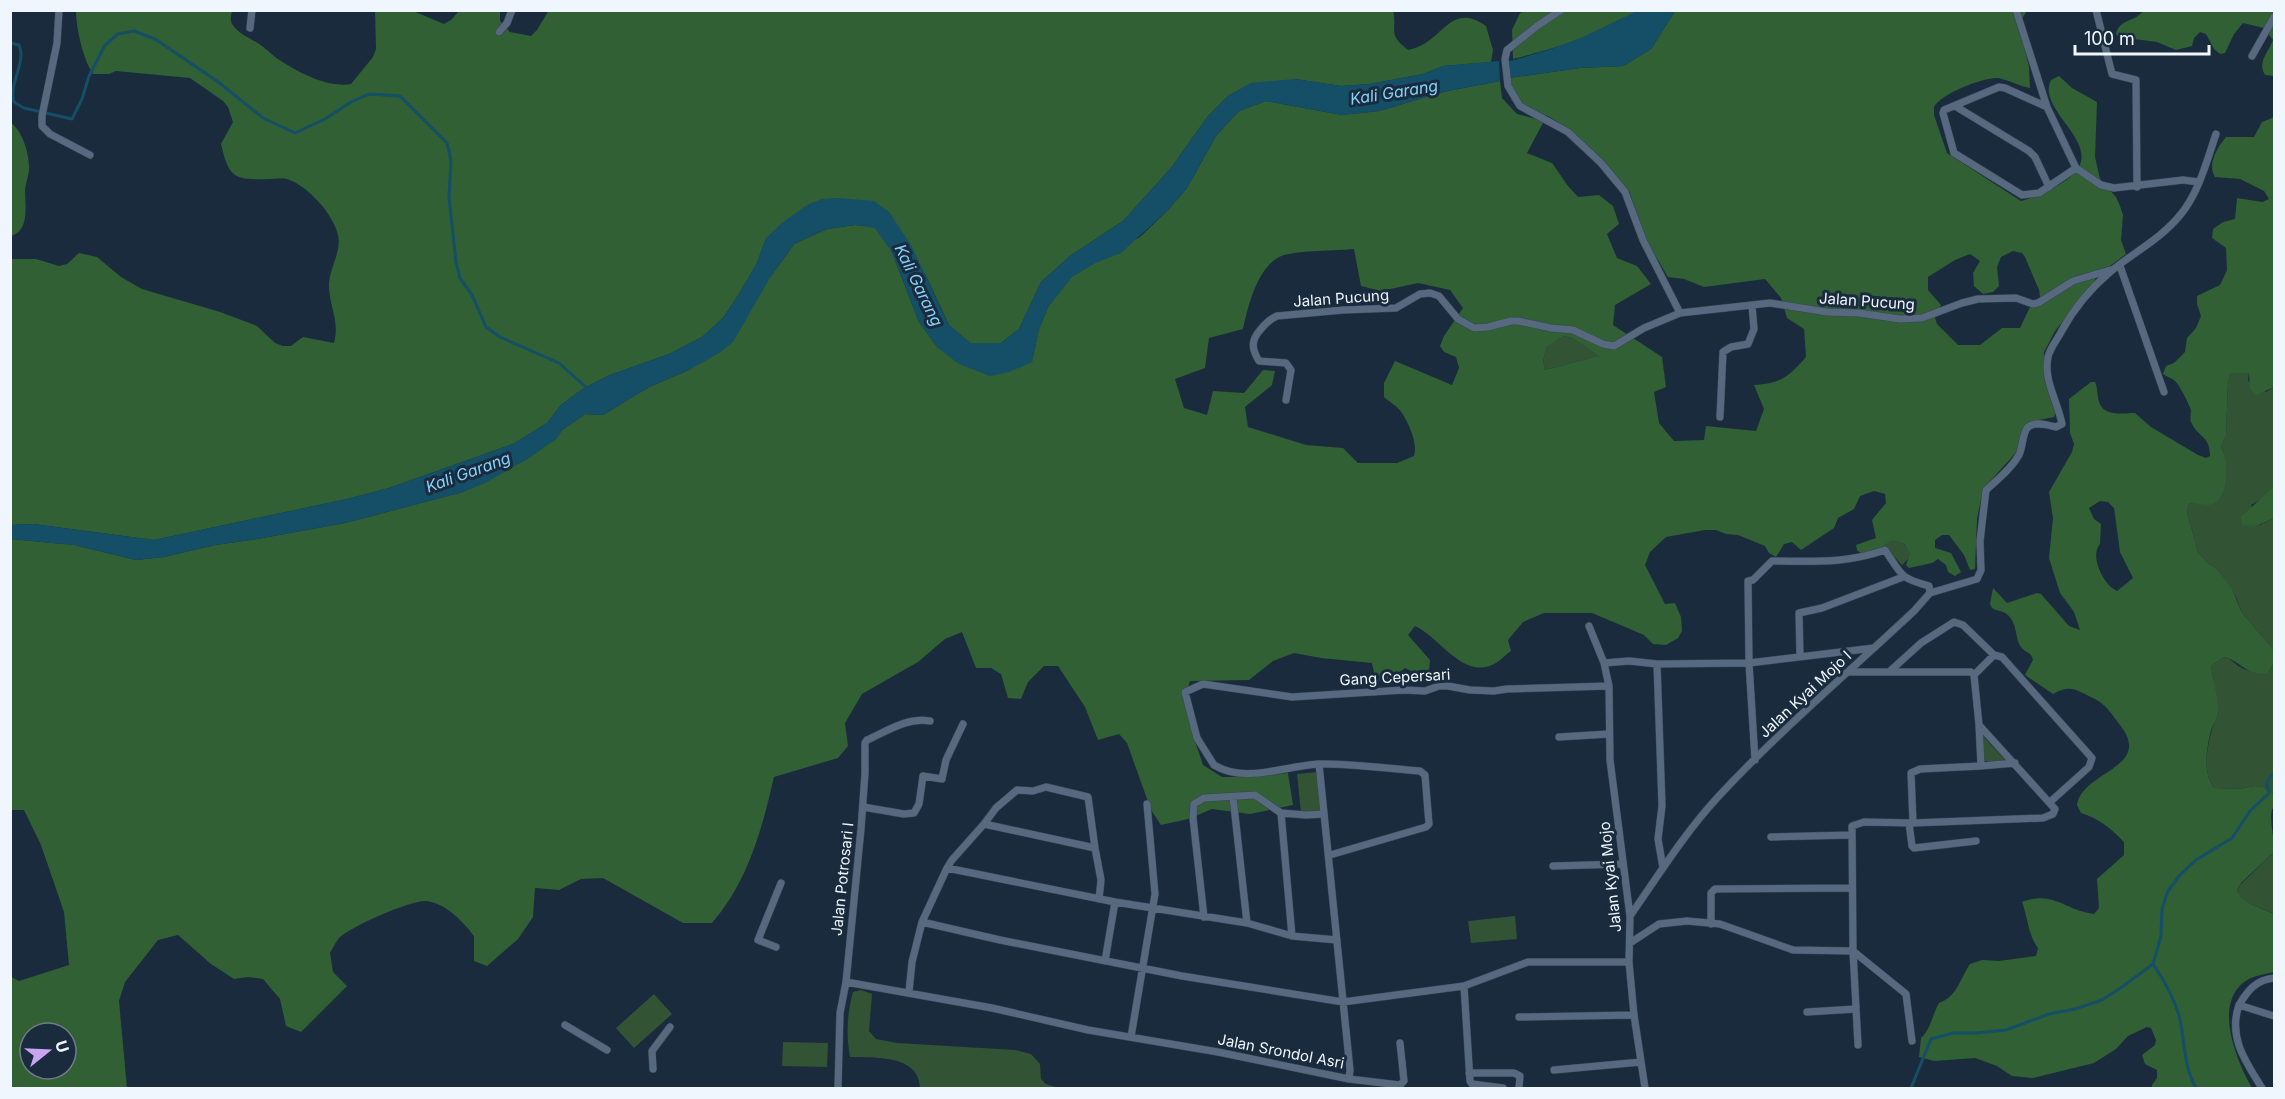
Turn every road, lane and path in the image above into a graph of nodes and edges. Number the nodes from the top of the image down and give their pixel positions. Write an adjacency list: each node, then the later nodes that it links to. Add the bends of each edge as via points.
1 (59, 10): 14 (street, via 42,126)
2 (252, 10): 8 (street)
3 (512, 10): 9 (street)
4 (1561, 10): 21 (street, via 1507,51 1508,86 1520,106 1569,133 1625,192 1643,240)
5 (2016, 10): 12 (street)
6 (2096, 10): 18 (street, via 2111,72 2136,80)
7 (2274, 17): 10 (street)
8 (250, 28)
9 (499, 32)
10 (2252, 56)
11 (1955, 106): 12 (street, via 1999,87); 17 (street, via 2029,151); 17 (street, via 1942,113 1954,153 2022,195 2040,193)
12 (2047, 107): 15 (street)
13 (2216, 134): 16 (street)
14 (90, 155)
15 (2076, 168): 17 (street); 18 (street, via 2101,185)
16 (2199, 182): 18 (street, via 2182,180); 19 (street, via 2182,213 2148,246)
17 (2049, 187)
18 (2137, 187)
19 (2116, 268): 20 (street, Jalan Pucung, via 2073,281 2038,303 2016,298 1978,299 1922,318 1827,312 1773,302); 22 (street); 26 (street, Jalan Kyai Mojo I, via 2097,284 2066,322 2049,356 2048,374 2062,424 2031,425 2010,468 1985,492 1981,570 1977,579)
20 (1752, 305): 21 (street, Jalan Pucung); 24 (street, via 1754,329 1748,344 1724,352)
21 (1680, 313): 23 (street, Jalan Pucung, via 1614,346 1573,330 1518,321 1474,328 1458,319 1439,296 1430,293 1420,294 1396,308 1273,317 1254,336 1252,344 1259,361 1286,363 1291,370)
22 (2164, 392)
23 (1286, 400)
24 (1720, 417)
25 (1903, 577): 26 (street, via 1929,586); 30 (street, via 1799,613); 32 (street, Jalan Kyai Mojo I, via 1885,550 1860,559 1772,561 1748,581)
26 (1930, 593): 28 (street, Jalan Kyai Mojo I)
27 (1589, 626): 31 (street, Jalan Kyai Mojo)
28 (1874, 648): 30 (street, Jalan Kyai Mojo I); 34 (street, Jalan Kyai Mojo I)
29 (1994, 655): 35 (street, via 1963,625 1954,622 1921,643); 36 (street); 48 (street, via 2002,657 2092,758 2090,767)
30 (1800, 656): 32 (street, Jalan Kyai Mojo I)
31 (1604, 663): 33 (street, Jalan Kyai Mojo I); 37 (street, Jalan Kyai Mojo)
32 (1749, 663): 33 (street, Jalan Kyai Mojo I); 43 (street, Jalan Kyai Mojo I)
33 (1657, 664): 63 (street, via 1662,807 1658,839)
34 (1848, 672): 35 (street); 43 (street, Jalan Kyai Mojo I)
35 (1889, 672): 36 (street)
36 (1974, 675): 40 (street)
37 (1609, 686): 41 (street, Jalan Kyai Mojo); 45 (street, Gang Cepersari, via 1494,691 1438,686 1425,691 1292,697 1203,684 1185,692 1197,738 1216,766 1248,774)
38 (930, 721): 50 (street, Jalan Potrosari I, via 906,723 867,740)
39 (963, 724): 50 (street, via 946,760 942,779 923,776 914,813)
40 (1979, 725): 44 (street); 46 (street)
41 (1609, 734): 42 (street); 60 (street, Jalan Kyai Mojo)
42 (1559, 737)
43 (1755, 760): 63 (street, Jalan Kyai Mojo I, via 1716,799)
44 (2015, 763): 46 (street); 48 (street)
45 (1319, 764): 52 (street, Jalan Srondol Asri); 59 (street, via 1420,771 1426,779 1426,827)
46 (1981, 766): 53 (street, via 1912,772)
47 (1233, 797): 51 (street, via 1255,795); 69 (street, via 1204,798 1194,804); 72 (street)
48 (2050, 801): 53 (street, via 2055,806 2053,814 2043,818)
49 (1147, 804): 68 (street)
50 (862, 807): 83 (street, Jalan Potrosari I)
51 (1281, 813): 52 (street); 74 (street)
52 (1324, 814): 59 (street, Jalan Srondol Asri)
53 (1911, 823): 55 (street, via 1860,823 1852,826); 57 (street, via 1914,848)
54 (984, 824): 58 (street); 58 (street, via 1017,790 1057,788 1088,797); 62 (street)
55 (1851, 835): 56 (street); 65 (street)
56 (1772, 837)
57 (1976, 841)
58 (1095, 848): 66 (street, via 1101,880)
59 (1330, 855): 75 (street, Jalan Srondol Asri)
60 (1623, 864): 61 (street); 70 (street, Jalan Kyai Mojo)
61 (1553, 866)
62 (947, 868): 66 (street); 71 (street)
63 (1663, 868): 70 (street, Jalan Kyai Mojo I)
64 (781, 883): 77 (street, via 758,940)
65 (1852, 888): 73 (street, via 1715,889 1710,893); 78 (street)
66 (1099, 899): 67 (street)
67 (1115, 902): 68 (street); 79 (street)
68 (1153, 909): 69 (street); 81 (street)
69 (1204, 916): 72 (street)
70 (1630, 916): 76 (street, Jalan Kyai Mojo)
71 (922, 922): 79 (street); 85 (street)
72 (1246, 924): 74 (street)
73 (1711, 924): 76 (street, via 1662,923); 78 (street, via 1793,950)
74 (1292, 936): 75 (street)
75 (1337, 940): 86 (street, Jalan Srondol Asri)
76 (1630, 943): 80 (street, Jalan Kyai Mojo)
77 (776, 947)
78 (1853, 951): 88 (street); 96 (street, via 1906,994)
79 (1105, 961): 81 (street)
80 (1629, 962): 84 (street, via 1528,962); 90 (street, Jalan Kyai Mojo)
81 (1143, 968): 86 (street); 95 (street)
82 (2274, 978): 87 (street, via 2255,984)
83 (846, 982): 85 (street, Jalan Srondol Asri); 105 (street, Jalan Potrosari I, via 840,1013)
84 (1464, 986): 86 (street); 103 (street)
85 (909, 992): 95 (street, Jalan Srondol Asri)
86 (1343, 1002): 104 (street, Jalan Srondol Asri)
87 (2239, 1005): 91 (street); 109 (street, via 2235,1040)
88 (1856, 1009): 89 (street); 98 (street)
89 (1808, 1012)
90 (1634, 1015): 92 (street); 100 (street, Jalan Kyai Mojo)
91 (2274, 1016)
92 (1519, 1017)
93 (565, 1025): 99 (street)
94 (670, 1027): 101 (street, via 652,1051)
95 (1131, 1037): 104 (street, Jalan Srondol Asri)
96 (1912, 1041)
97 (1400, 1043): 104 (street, via 1403,1084)
98 (1858, 1045)
99 (607, 1050)
100 (1641, 1062): 102 (street); 108 (street, Jalan Kyai Mojo)
101 (653, 1069)
102 (1554, 1070)
103 (1469, 1073): 106 (street, via 1472,1084); 107 (street, via 1514,1073 1520,1076)
104 (1349, 1079)
105 (838, 1089)
106 (1503, 1089)
107 (1519, 1089)
108 (1645, 1089)
109 (2262, 1089)

